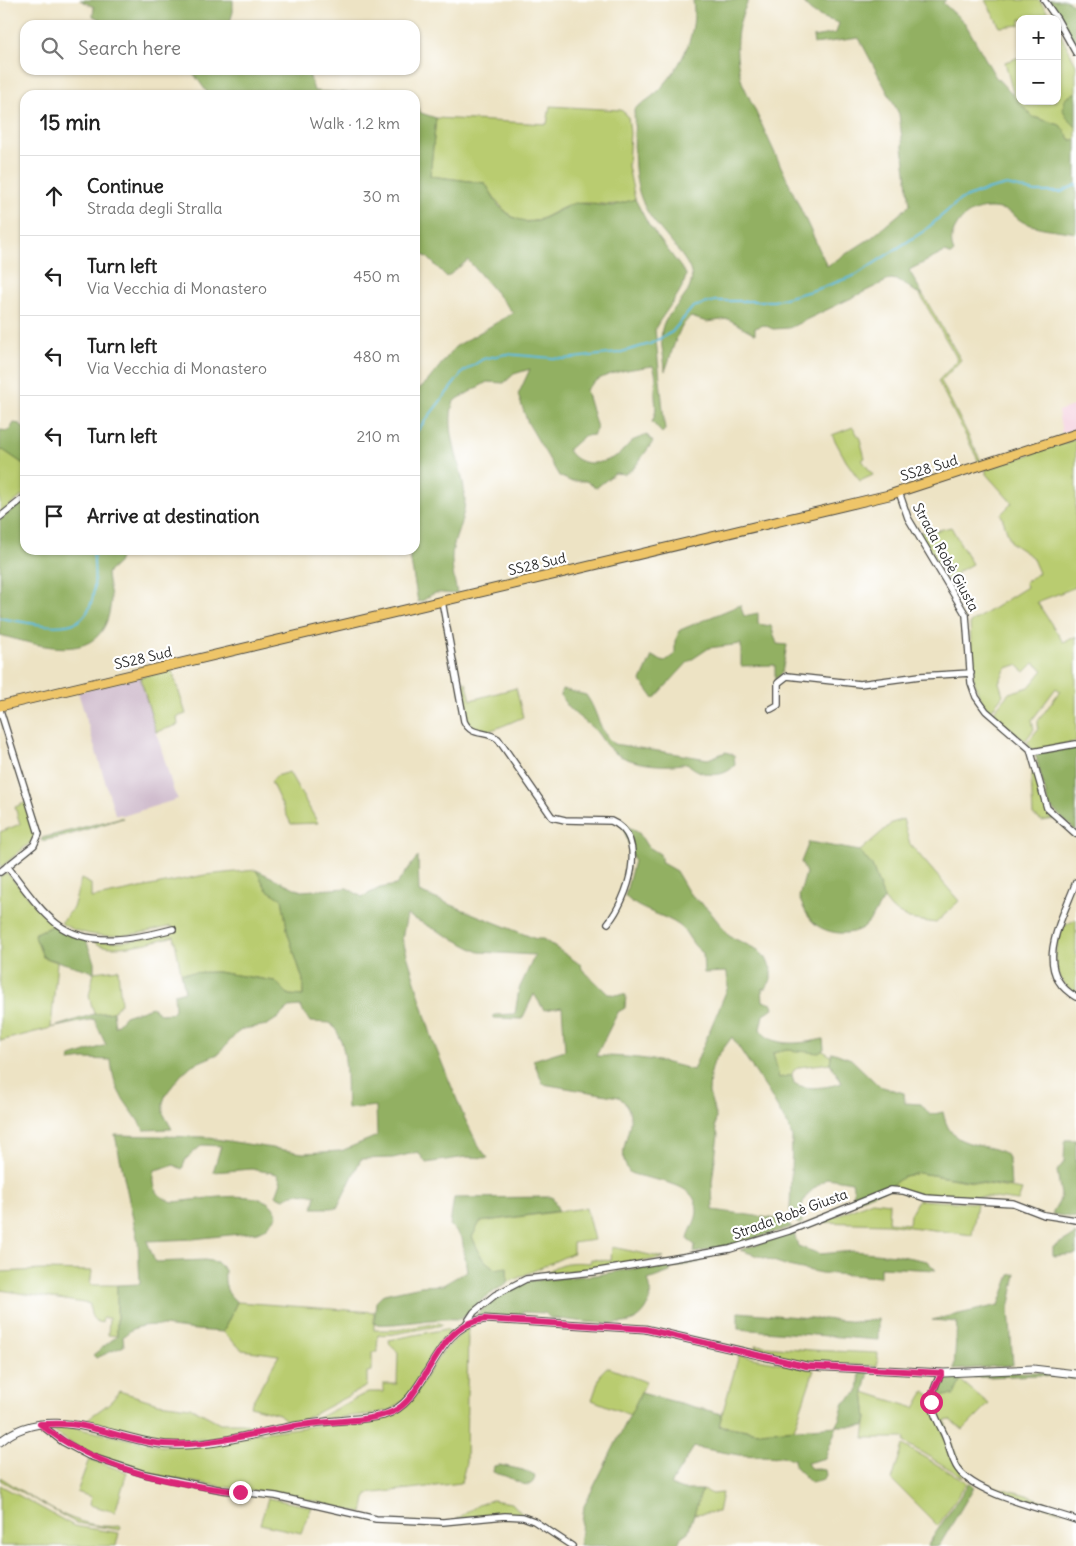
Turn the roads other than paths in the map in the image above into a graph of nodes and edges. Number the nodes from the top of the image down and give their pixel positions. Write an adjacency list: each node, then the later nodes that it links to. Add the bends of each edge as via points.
1 (1044, 0): 2 (street)
2 (1054, 15)
3 (1061, 26): 4 (street)
4 (1076, 53)
5 (1076, 434): 6 (main road, SS28 Sud)
6 (899, 492): 9 (main road, SS28 Sud); 10 (street, Strada Robè Giusta, via 908,518 966,615)
7 (20, 501): 8 (street)
8 (0, 516)
9 (442, 601): 11 (main road, SS28 Sud); 20 (street, via 467,727 475,733 498,739 552,816 565,820 611,821 618,824 628,837 632,853 631,872 620,903)
10 (971, 673): 12 (street, via 860,684 787,676 778,683 778,705); 15 (street, Strada Robè Giusta, via 972,688 981,706)
11 (0, 706)
12 (771, 709)
13 (0, 710): 17 (street, via 39,834 34,845)
14 (1076, 744): 15 (street)
15 (1032, 752): 16 (street, via 1047,808)
16 (1076, 834)
17 (7, 866): 18 (street); 21 (street, via 44,911 69,932 115,939)
18 (0, 872)
19 (1076, 882): 22 (street, via 1056,932 1052,953 1058,981)
20 (608, 922)
21 (173, 929)
22 (1076, 996)
23 (1076, 1220): 24 (street, Strada Robè Giusta, via 1044,1215 1013,1203 920,1198 891,1190 789,1231 730,1249 593,1272 522,1280 489,1300 472,1314)
24 (466, 1324): 25 (street, via 488,1319 638,1328 803,1366); 27 (street, via 433,1360 404,1404 394,1412 380,1416 300,1425 228,1440 170,1444 76,1425)
25 (942, 1373): 26 (street, via 1021,1369); 29 (street, via 931,1395 932,1406 954,1463 964,1476 981,1488)
26 (1076, 1374)
27 (40, 1424): 28 (street, via 17,1430); 30 (street, via 89,1456 145,1474 222,1490 276,1496 376,1519 443,1522 523,1517)
28 (0, 1441)
29 (1076, 1520)
30 (572, 1546)

